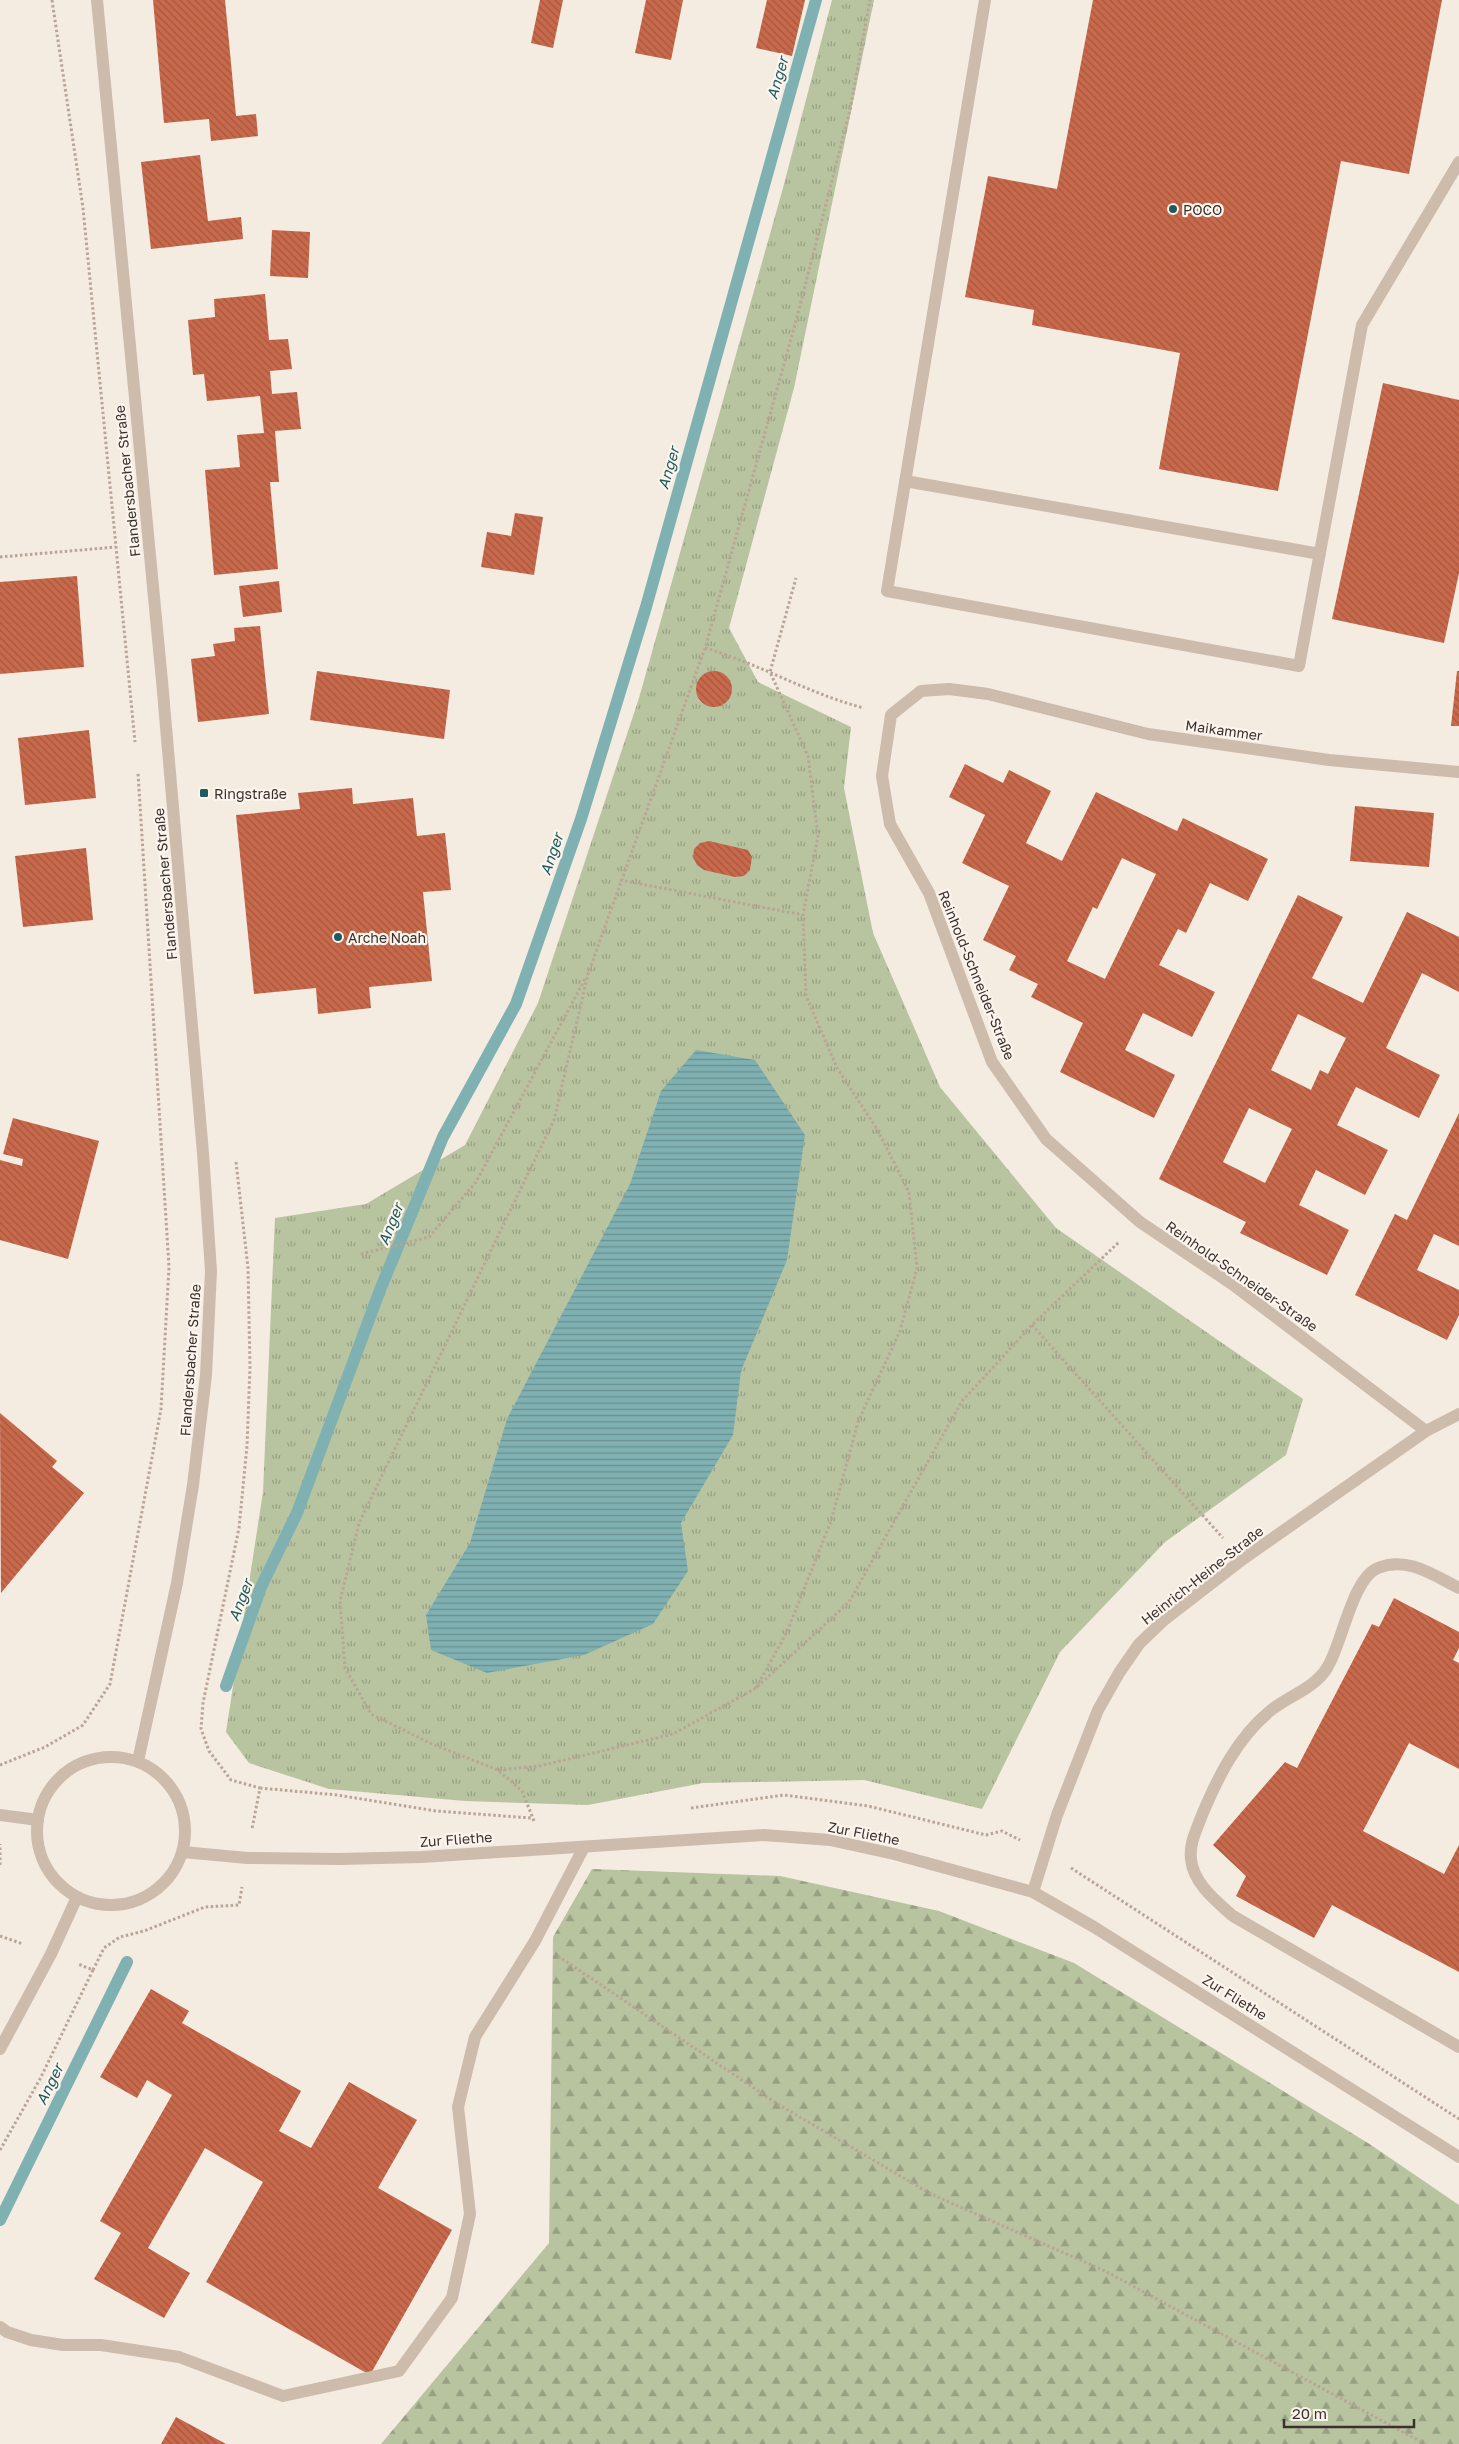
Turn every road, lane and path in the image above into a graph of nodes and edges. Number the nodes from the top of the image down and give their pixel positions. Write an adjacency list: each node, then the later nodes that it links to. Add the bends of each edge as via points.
1 (52, 0): 7 (path, via 84,208)
2 (97, 0): 28 (street, Flandersbacher Straße, via 167,740 211,1271 206,1375 193,1485)
3 (870, 0): 11 (path, via 847,120)
4 (985, 0): 6 (street)
5 (1459, 162): 8 (street, via 1362,325)
6 (905, 481): 8 (street); 8 (street, via 887,591 1299,666)
7 (116, 547): 9 (path); 14 (path)
8 (1320, 554)
9 (0, 557)
10 (796, 578): 12 (path)
11 (706, 648): 12 (path); 17 (path)
12 (770, 672): 13 (path, via 841,702); 18 (path, via 808,756 818,836)
13 (891, 715): 16 (street, Maikammer, via 921,691 950,689 988,694 1148,734 1329,760); 20 (street, Reinhold-Schneider-Straße, via 882,776 890,824 929,893 992,1062 1046,1139)
14 (135, 745)
15 (137, 765): 29 (path, via 169,1267 161,1408 110,1684 82,1725 45,1747)
16 (1459, 772)
17 (620, 880): 18 (path); 19 (path)
18 (803, 915): 27 (path, via 806,996 837,1068 877,1129 909,1192 917,1268 900,1331 858,1422 831,1521 787,1632)
19 (588, 974): 21 (path, via 476,1182 429,1237); 30 (path, via 554,1120 359,1523 340,1601 344,1668 371,1714 432,1744)
20 (1140, 1222): 22 (path); 24 (street, Reinhold-Schneider-Straße, via 1232,1284)
21 (360, 1254)
22 (1032, 1324): 25 (path); 27 (path, via 962,1401 848,1602)
23 (1459, 1414): 24 (street, Heinrich-Heine-Straße)
24 (1426, 1431): 25 (street, Heinrich-Heine-Straße)
25 (1242, 1559): 39 (street, Heinrich-Heine-Straße, via 1164,1620 1139,1644 1119,1673 1095,1719 1057,1816)
26 (1459, 1588): 46 (street, via 1417,1567 1395,1563 1375,1569 1360,1586 1328,1668 1313,1683 1269,1711 1234,1751 1217,1778 1192,1840 1191,1859 1196,1875 1209,1895 1233,1916)
27 (756, 1688): 30 (path, via 673,1734 539,1766)
28 (138, 1761): 32 (street, via 116,1756 94,1758 74,1766 56,1780 44,1799); 36 (street, via 158,1772 173,1788 182,1808 186,1830)
29 (0, 1765)
30 (498, 1770): 34 (path, via 522,1790)
31 (0, 1814): 32 (street)
32 (38, 1820): 40 (street, via 42,1857 55,1880)
33 (0, 1842): 38 (path)
34 (544, 1847): 35 (street, Zur Fliethe); 37 (street, Zur Fliethe, via 422,1857)
35 (584, 1847): 39 (street, Zur Fliethe, via 764,1835 830,1840 903,1856); 42 (street)
36 (183, 1852): 37 (street, Zur Fliethe); 40 (street, via 171,1875 145,1897 111,1905)
37 (247, 1858): 45 (path, via 239,1905 205,1906 144,1931 120,1936 104,1948)
38 (0, 1865)
39 (1033, 1892): 49 (street, Zur Fliethe, via 1094,1926)
40 (77, 1897): 47 (street, via 51,1954)
41 (0, 1936): 43 (path)
42 (535, 1941): 50 (street, via 475,2036 458,2107 470,2214 452,2298 399,2371 283,2396 179,2357 100,2345 63,2345 31,2340); 51 (path, via 776,2103 930,2194 1105,2271)
43 (25, 1945)
44 (84, 1966): 45 (path)
45 (93, 1970): 48 (path, via 40,2079)
46 (1459, 2047)
47 (0, 2049)
48 (0, 2150)
49 (1459, 2158)
50 (0, 2327)
51 (1425, 2444)

